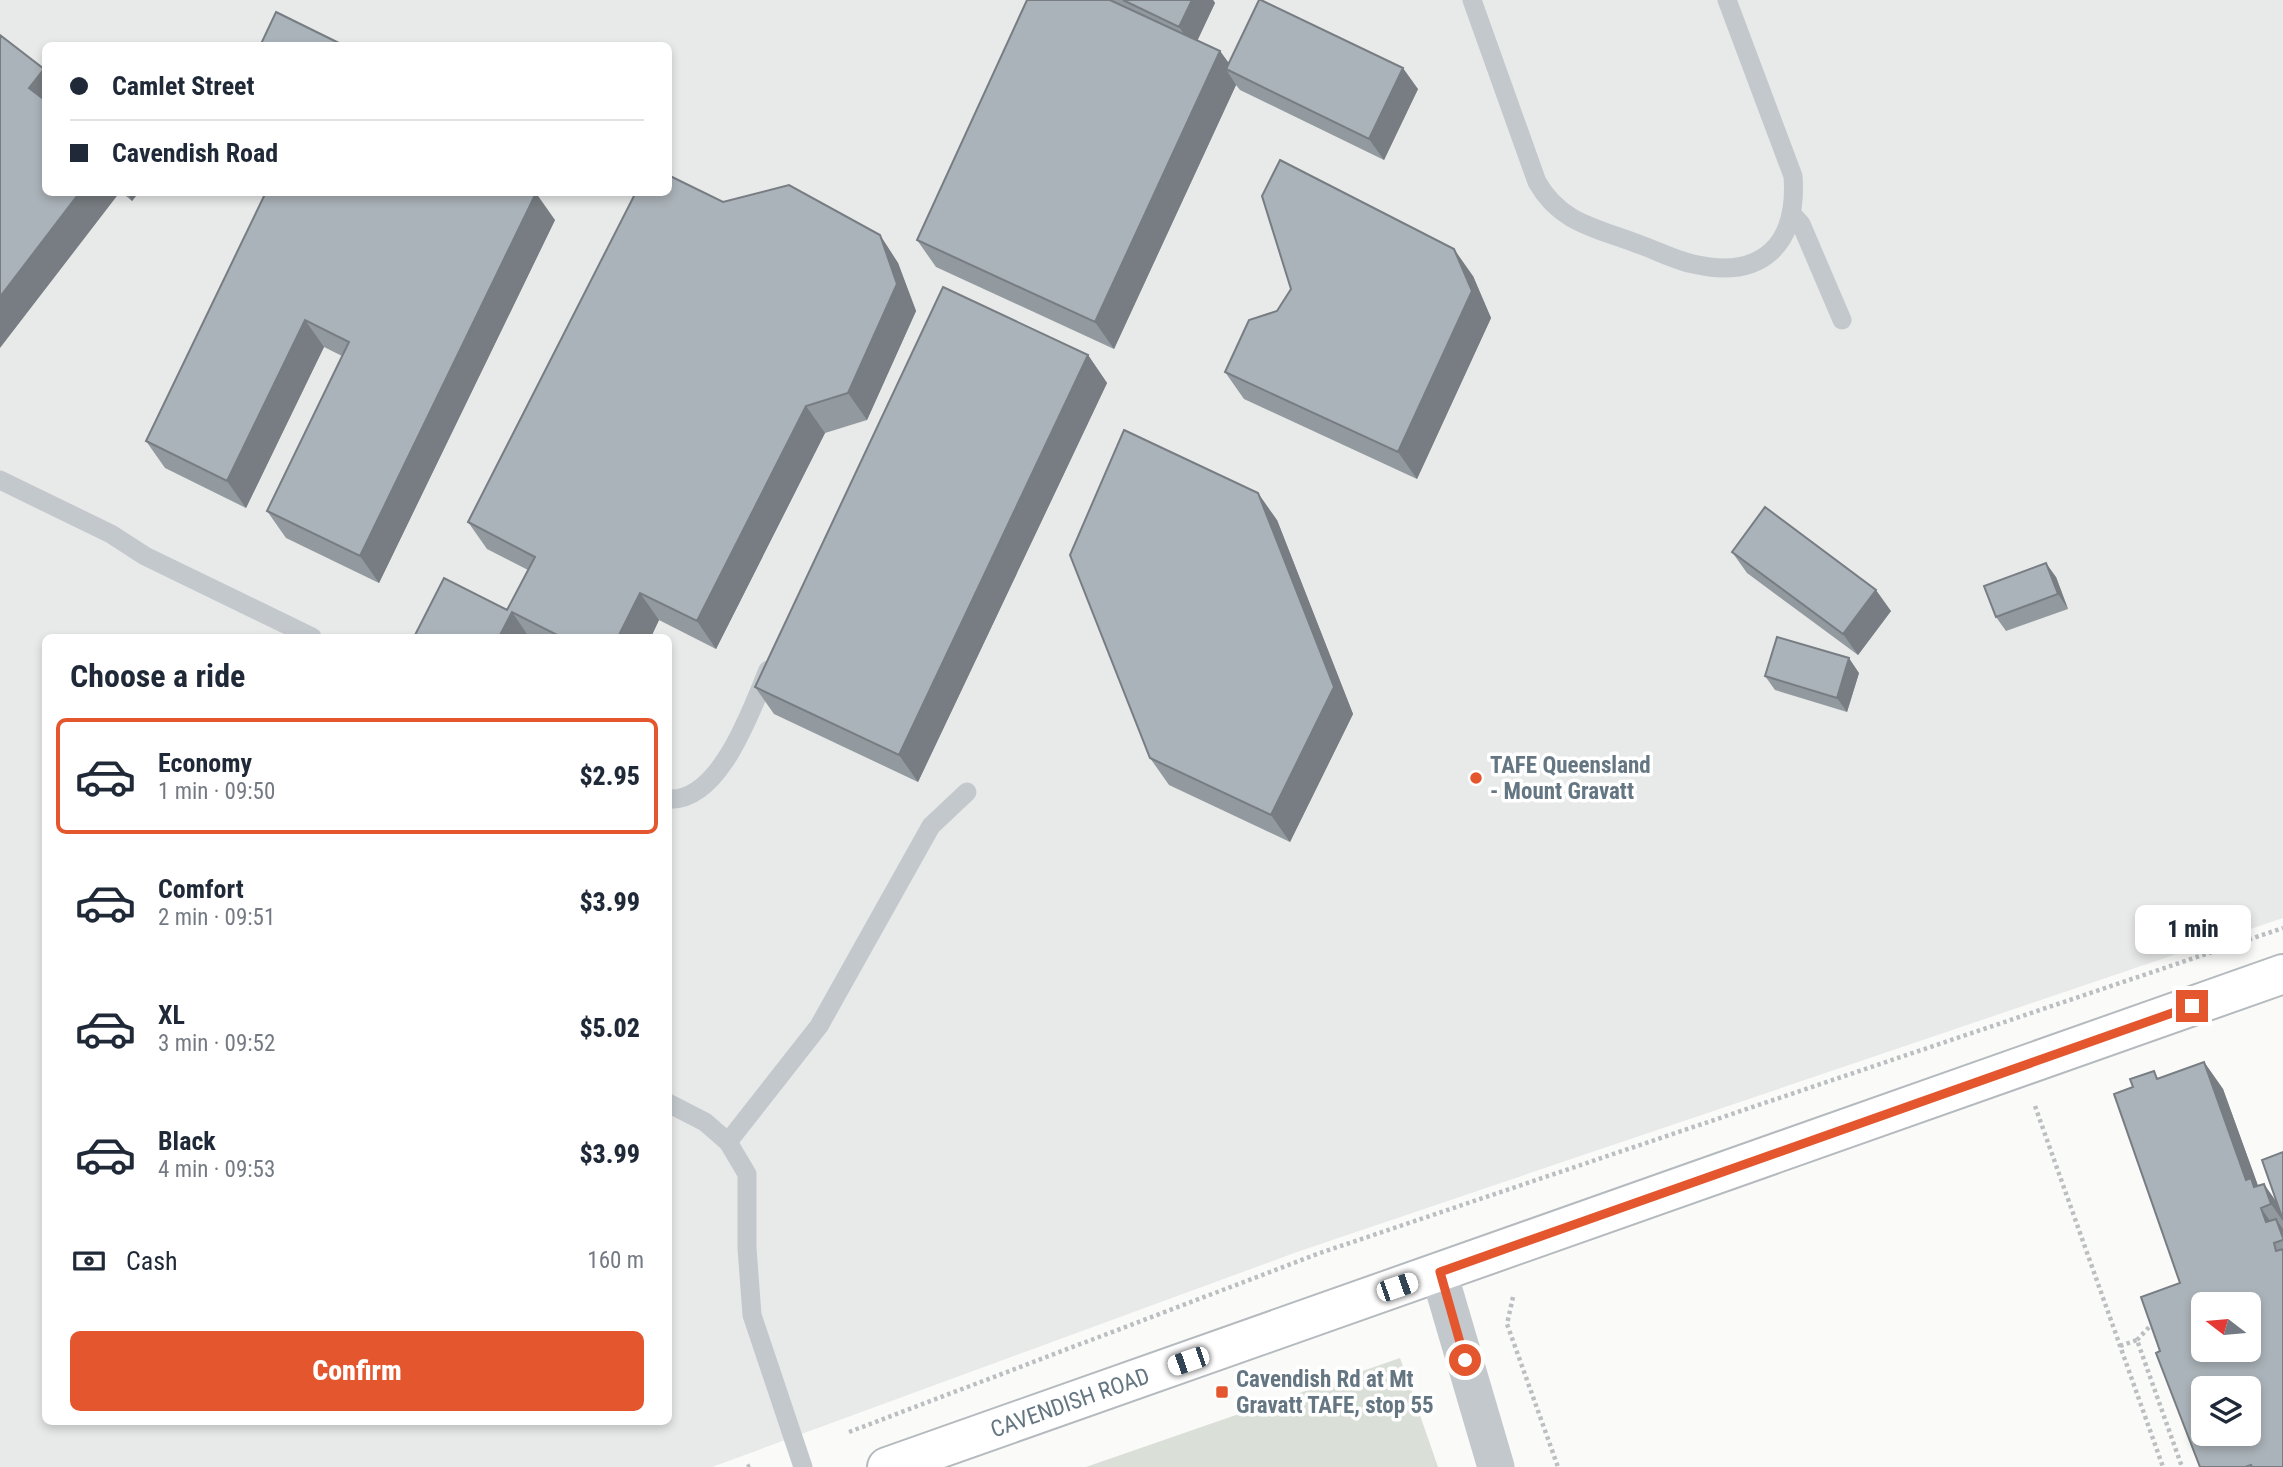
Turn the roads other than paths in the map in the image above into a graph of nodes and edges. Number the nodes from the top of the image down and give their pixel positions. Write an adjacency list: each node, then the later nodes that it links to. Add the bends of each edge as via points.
1 (1472, 0): 3 (lane, via 1537,181 1559,211 1692,264 1726,268 1746,267 1774,251)
2 (1727, 0): 3 (lane, via 1793,176)
3 (1792, 214): 4 (lane, via 1801,224)
4 (1842, 320)
5 (0, 480): 6 (lane)
6 (306, 634)
7 (777, 648): 9 (lane, via 742,732 713,780)
8 (967, 792): 12 (lane, via 931,826 819,1026)
9 (672, 799)
10 (2283, 974): 13 (main road, CAVENDISH ROAD)
11 (672, 1105): 12 (lane, via 705,1122)
12 (728, 1142): 14 (lane, via 747,1174 752,1315)
13 (1440, 1272): 15 (main road, CAVENDISH ROAD); 16 (street)
14 (803, 1467)
15 (887, 1467)
16 (1496, 1467)

